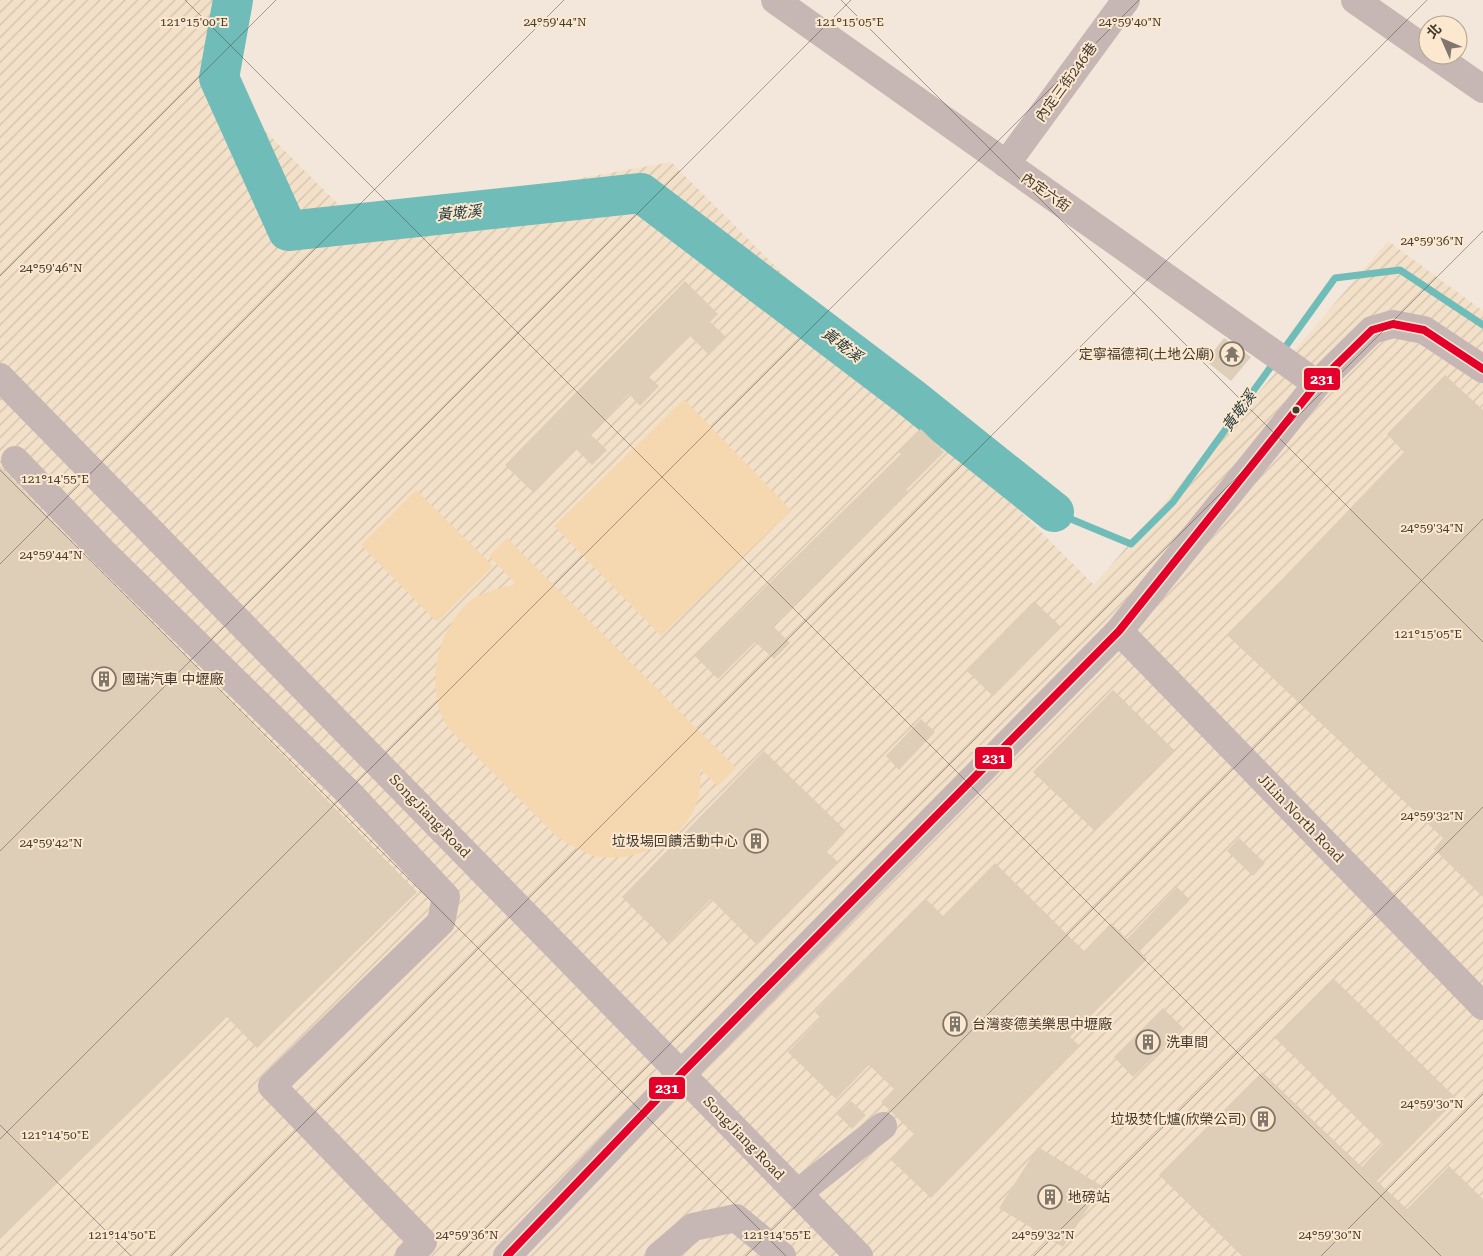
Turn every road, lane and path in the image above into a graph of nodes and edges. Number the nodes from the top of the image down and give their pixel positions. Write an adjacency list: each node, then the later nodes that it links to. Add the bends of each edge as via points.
1 (775, 0): 7 (street, 內定六街)
2 (1126, 0): 7 (street, 內定三街246巷)
3 (1356, 0): 4 (street)
4 (1418, 44)
5 (1448, 65): 6 (street)
6 (1483, 89)
7 (1006, 164): 10 (street, 內定六街)
8 (1483, 369): 10 (street, via 1424,330 1393,324 1372,330)
9 (0, 377): 14 (street, SongJiang Road)
10 (1317, 384): 12 (street)
11 (16, 460): 17 (street, via 103,552 350,794 446,897 441,922 272,1086 423,1242)
12 (1119, 631): 13 (street, JiLin North Road); 14 (street)
13 (1483, 1006)
14 (682, 1073): 16 (street, SongJiang Road); 18 (street)
15 (883, 1126): 16 (street)
16 (798, 1193): 21 (street, SongJiang Road)
17 (409, 1256)
18 (507, 1256)
19 (659, 1256): 20 (street, via 693,1227 736,1218)
20 (782, 1256)
21 (859, 1256)

